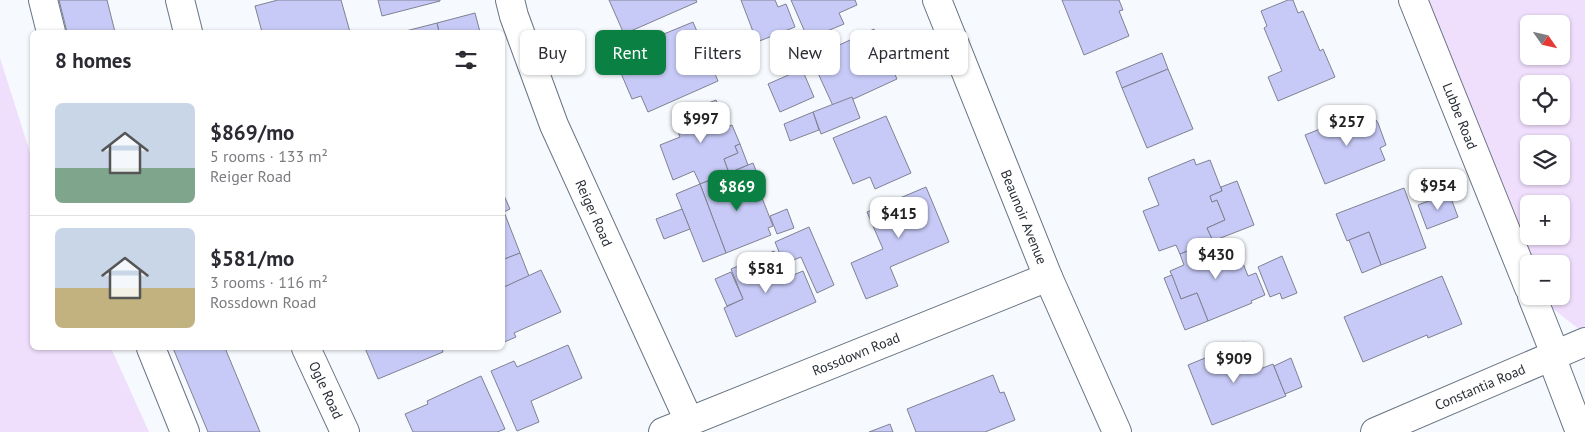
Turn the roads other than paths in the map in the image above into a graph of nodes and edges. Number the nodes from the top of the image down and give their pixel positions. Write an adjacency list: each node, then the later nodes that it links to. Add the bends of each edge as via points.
1 (43, 0): 6 (street)
2 (180, 0): 7 (street)
3 (510, 0): 15 (street, Reiger Road, via 554,125)
4 (936, 0): 9 (street, Beaunoir Avenue)
5 (1413, 0): 8 (street, Lubbe Road)
6 (50, 30)
7 (188, 30)
8 (1520, 266)
9 (1048, 277): 15 (street, Rossdown Road); 19 (street, Beaunoir Avenue)
10 (1535, 305): 14 (street)
11 (1585, 342): 14 (street, Constantia Road)
12 (152, 350): 16 (street)
13 (307, 350): 17 (street, Ogle Road)
14 (1553, 355): 20 (street, Constantia Road); 21 (street)
15 (689, 421): 18 (street, Rossdown Road)
16 (185, 432)
17 (345, 432)
18 (664, 432)
19 (1116, 432)
20 (1375, 432)
21 (1580, 432)

